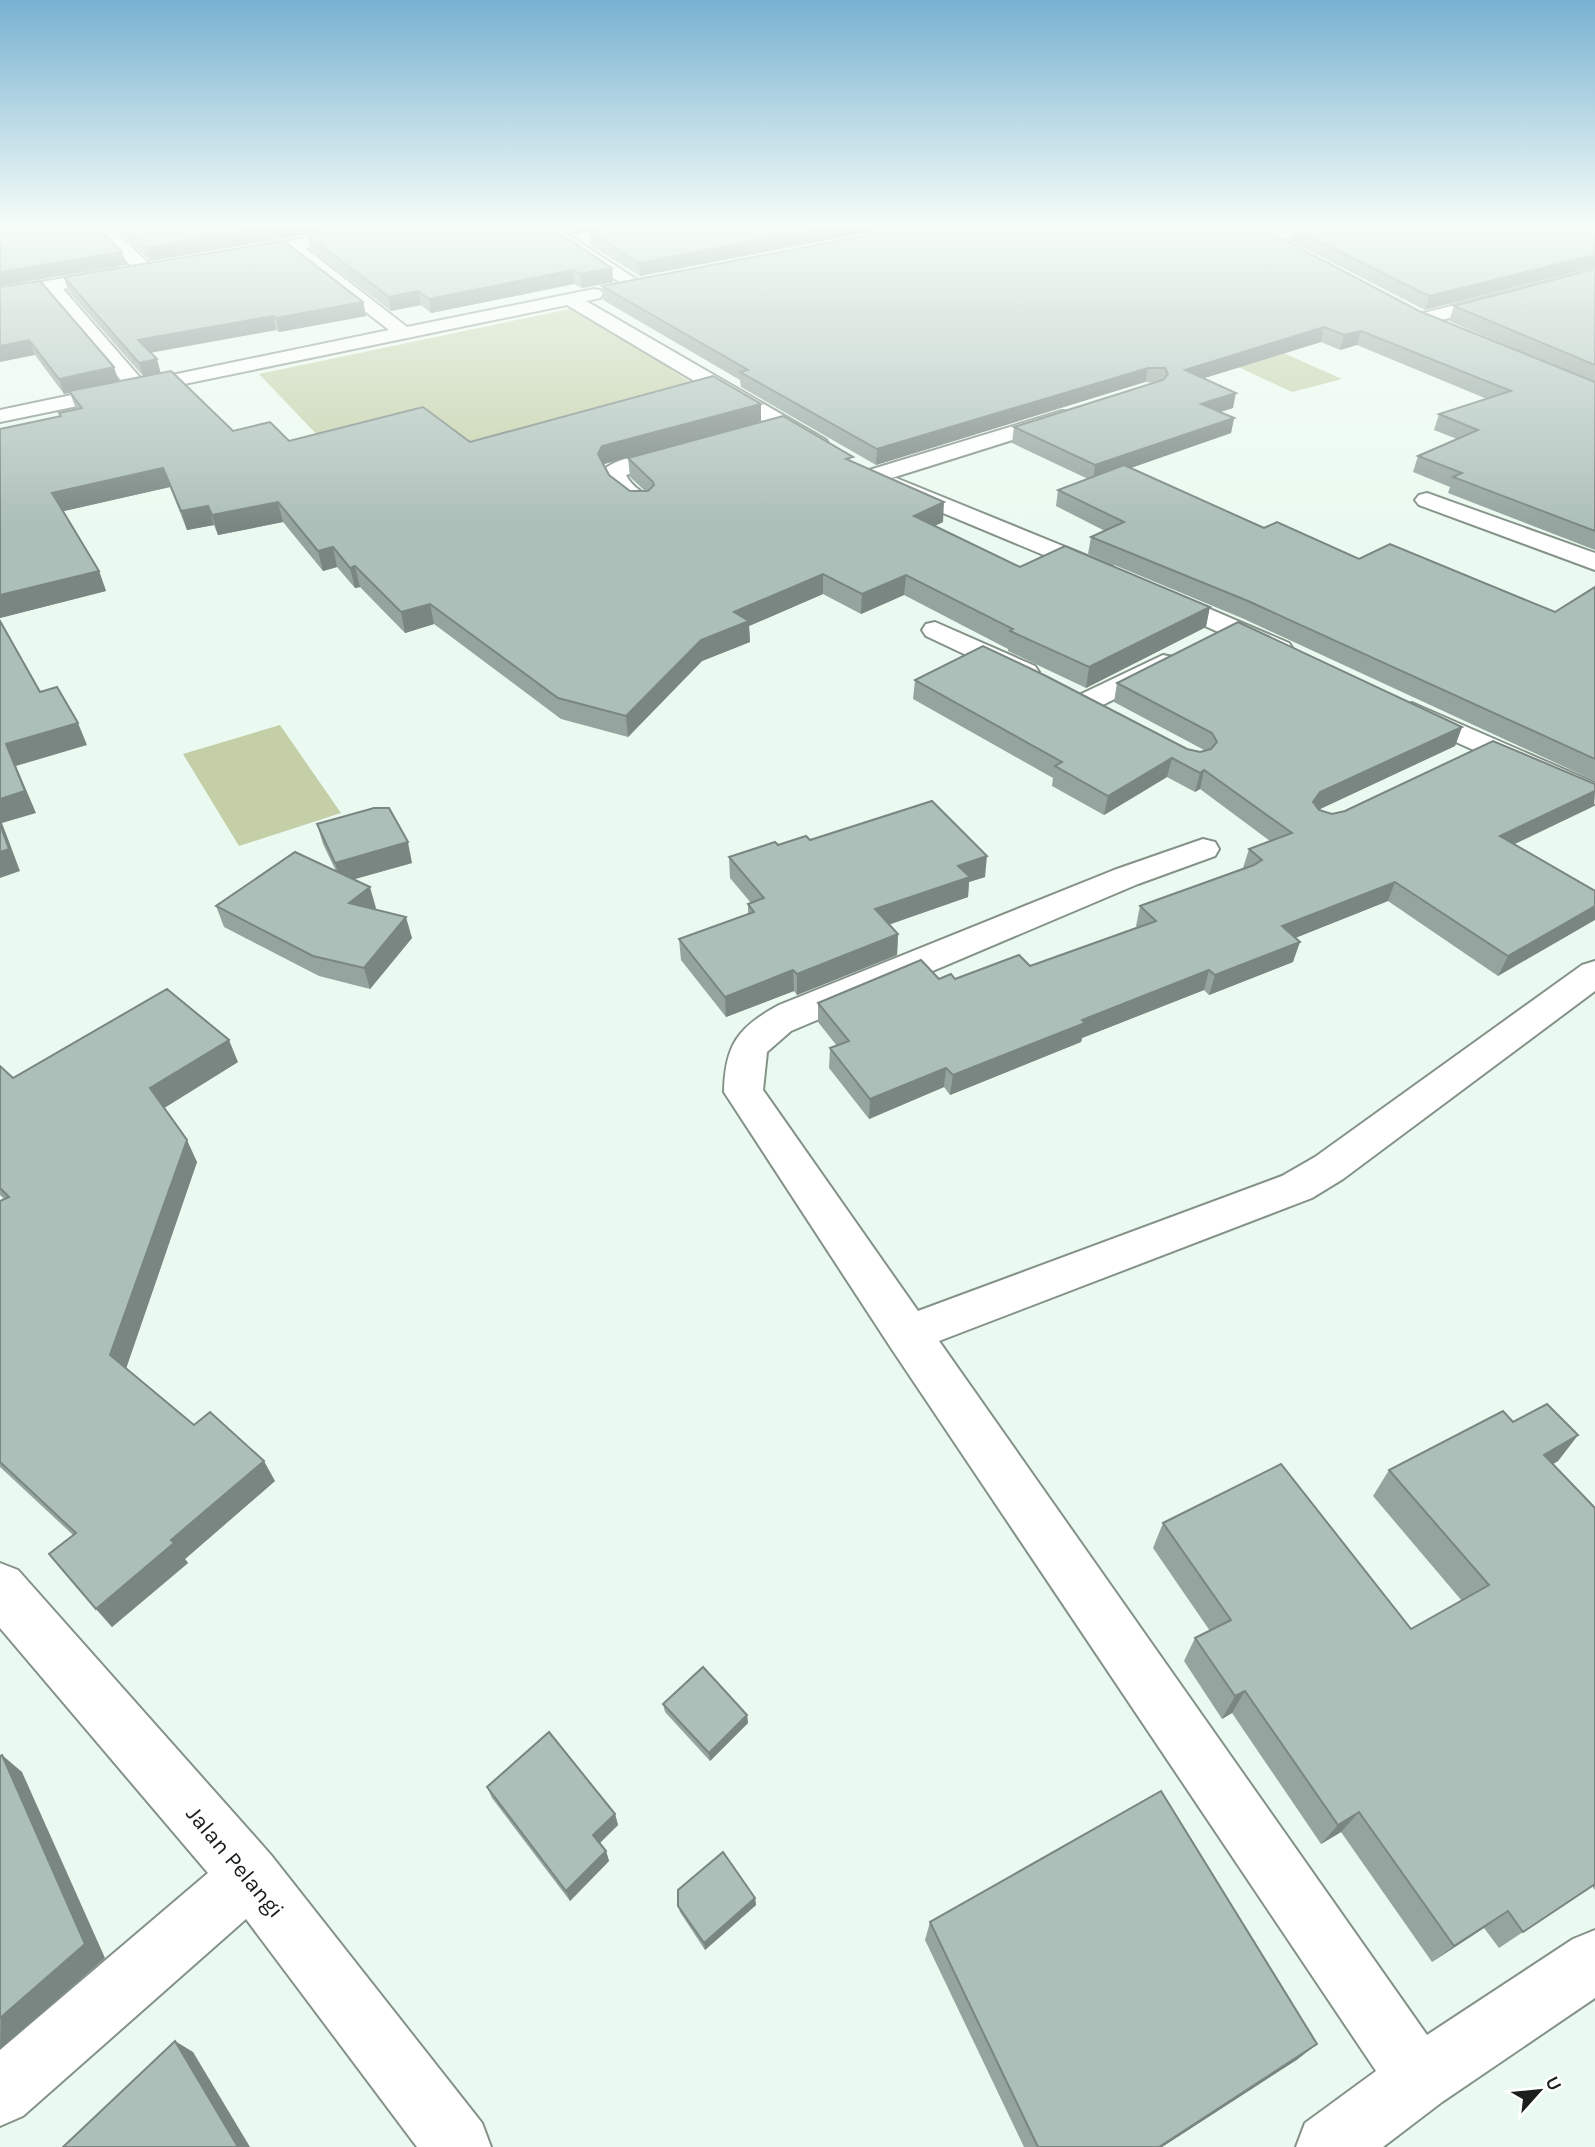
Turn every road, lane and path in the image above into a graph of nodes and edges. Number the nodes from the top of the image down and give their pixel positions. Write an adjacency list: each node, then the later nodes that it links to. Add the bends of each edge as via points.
1 (84, 325): 8 (street)
2 (394, 325): 7 (street)
3 (447, 325): 7 (street)
4 (614, 325): 11 (street)
5 (1437, 325): 6 (street)
6 (1448, 330)
7 (405, 334): 8 (street)
8 (139, 389): 10 (street)
9 (1087, 410): 14 (street)
10 (0, 416)
11 (783, 426): 12 (street); 14 (street)
12 (758, 432)
13 (696, 449): 16 (street, via 613,472 620,487)
14 (874, 476): 18 (street)
15 (1427, 500): 17 (street)
16 (641, 503)
17 (1595, 562)
18 (1234, 627): 19 (street, via 1080,699); 20 (street)
19 (935, 630)
20 (1297, 657)
21 (1384, 699): 22 (street)
22 (1485, 746): 23 (street); 24 (street)
23 (1448, 763)
24 (1595, 795)
25 (1203, 849): 27 (street, via 805,1009 759,1032 743,1062 743,1093)
26 (1595, 973): 27 (street, via 1297,1187)
27 (907, 1334): 31 (street)
28 (0, 1588): 29 (street, Jalan Pelangi)
29 (250, 1876): 32 (street); 33 (street, Jalan Pelangi)
30 (1595, 1961): 31 (street)
31 (1419, 2079): 34 (street)
32 (0, 2093)
33 (458, 2147)
34 (1329, 2147)

